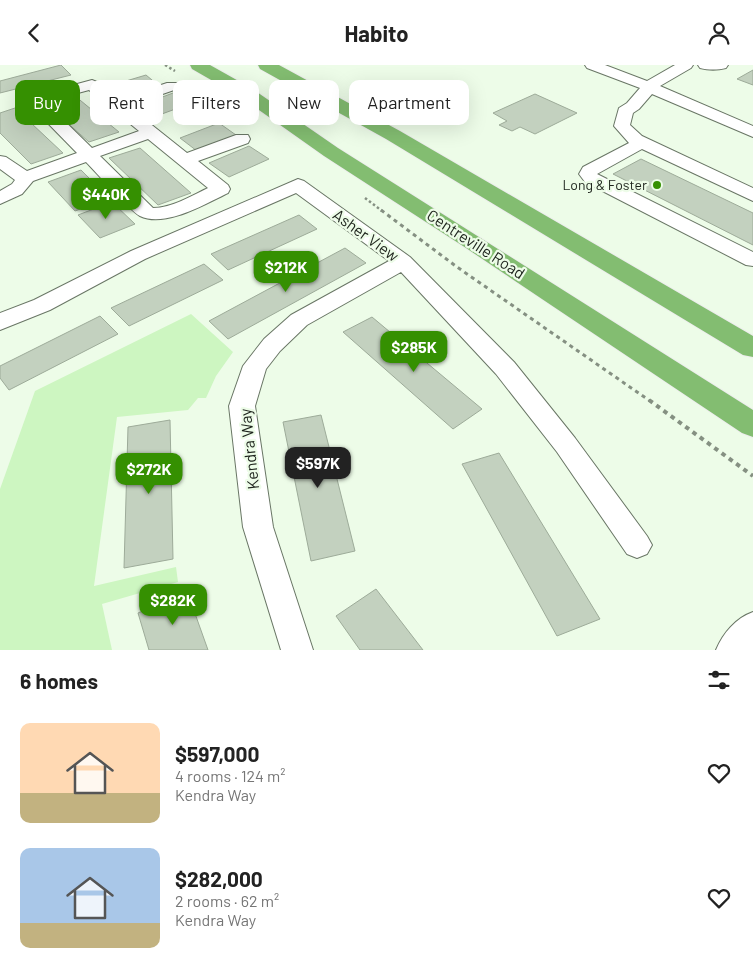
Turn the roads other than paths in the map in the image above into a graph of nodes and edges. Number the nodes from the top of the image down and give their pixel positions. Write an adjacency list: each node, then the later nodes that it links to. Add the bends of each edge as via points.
1 (266, 65): 24 (highway, via 402,140)
2 (592, 65): 9 (street)
3 (686, 65): 9 (street)
4 (704, 65): 5 (street)
5 (721, 65)
6 (183, 75): 7 (street); 25 (highway, Centreville Road, via 245,93)
7 (163, 84)
8 (90, 86): 15 (street, via 39,99 37,103)
9 (650, 87): 12 (street); 14 (street, via 625,111 621,121 625,131)
10 (142, 125): 11 (street)
11 (151, 132): 15 (street); 16 (street)
12 (753, 132)
13 (242, 139): 16 (street)
14 (641, 143): 19 (street); 21 (street, via 588,174)
15 (90, 155): 16 (street, via 146,212 158,215 221,189); 18 (street)
16 (185, 160)
17 (0, 161): 18 (street)
18 (25, 178): 20 (street, via 18,189)
19 (753, 195)
20 (0, 198)
21 (753, 261)
22 (402, 262): 23 (street, Asher View, via 298,185 138,255 42,305); 26 (street, Asher View, via 505,368 566,445); 28 (street, Kendra Way, via 299,320 255,366 242,406 258,527)
23 (0, 322)
24 (753, 348)
25 (753, 425)
26 (637, 545)
27 (753, 627): 29 (street)
28 (297, 650)
29 (732, 650)

